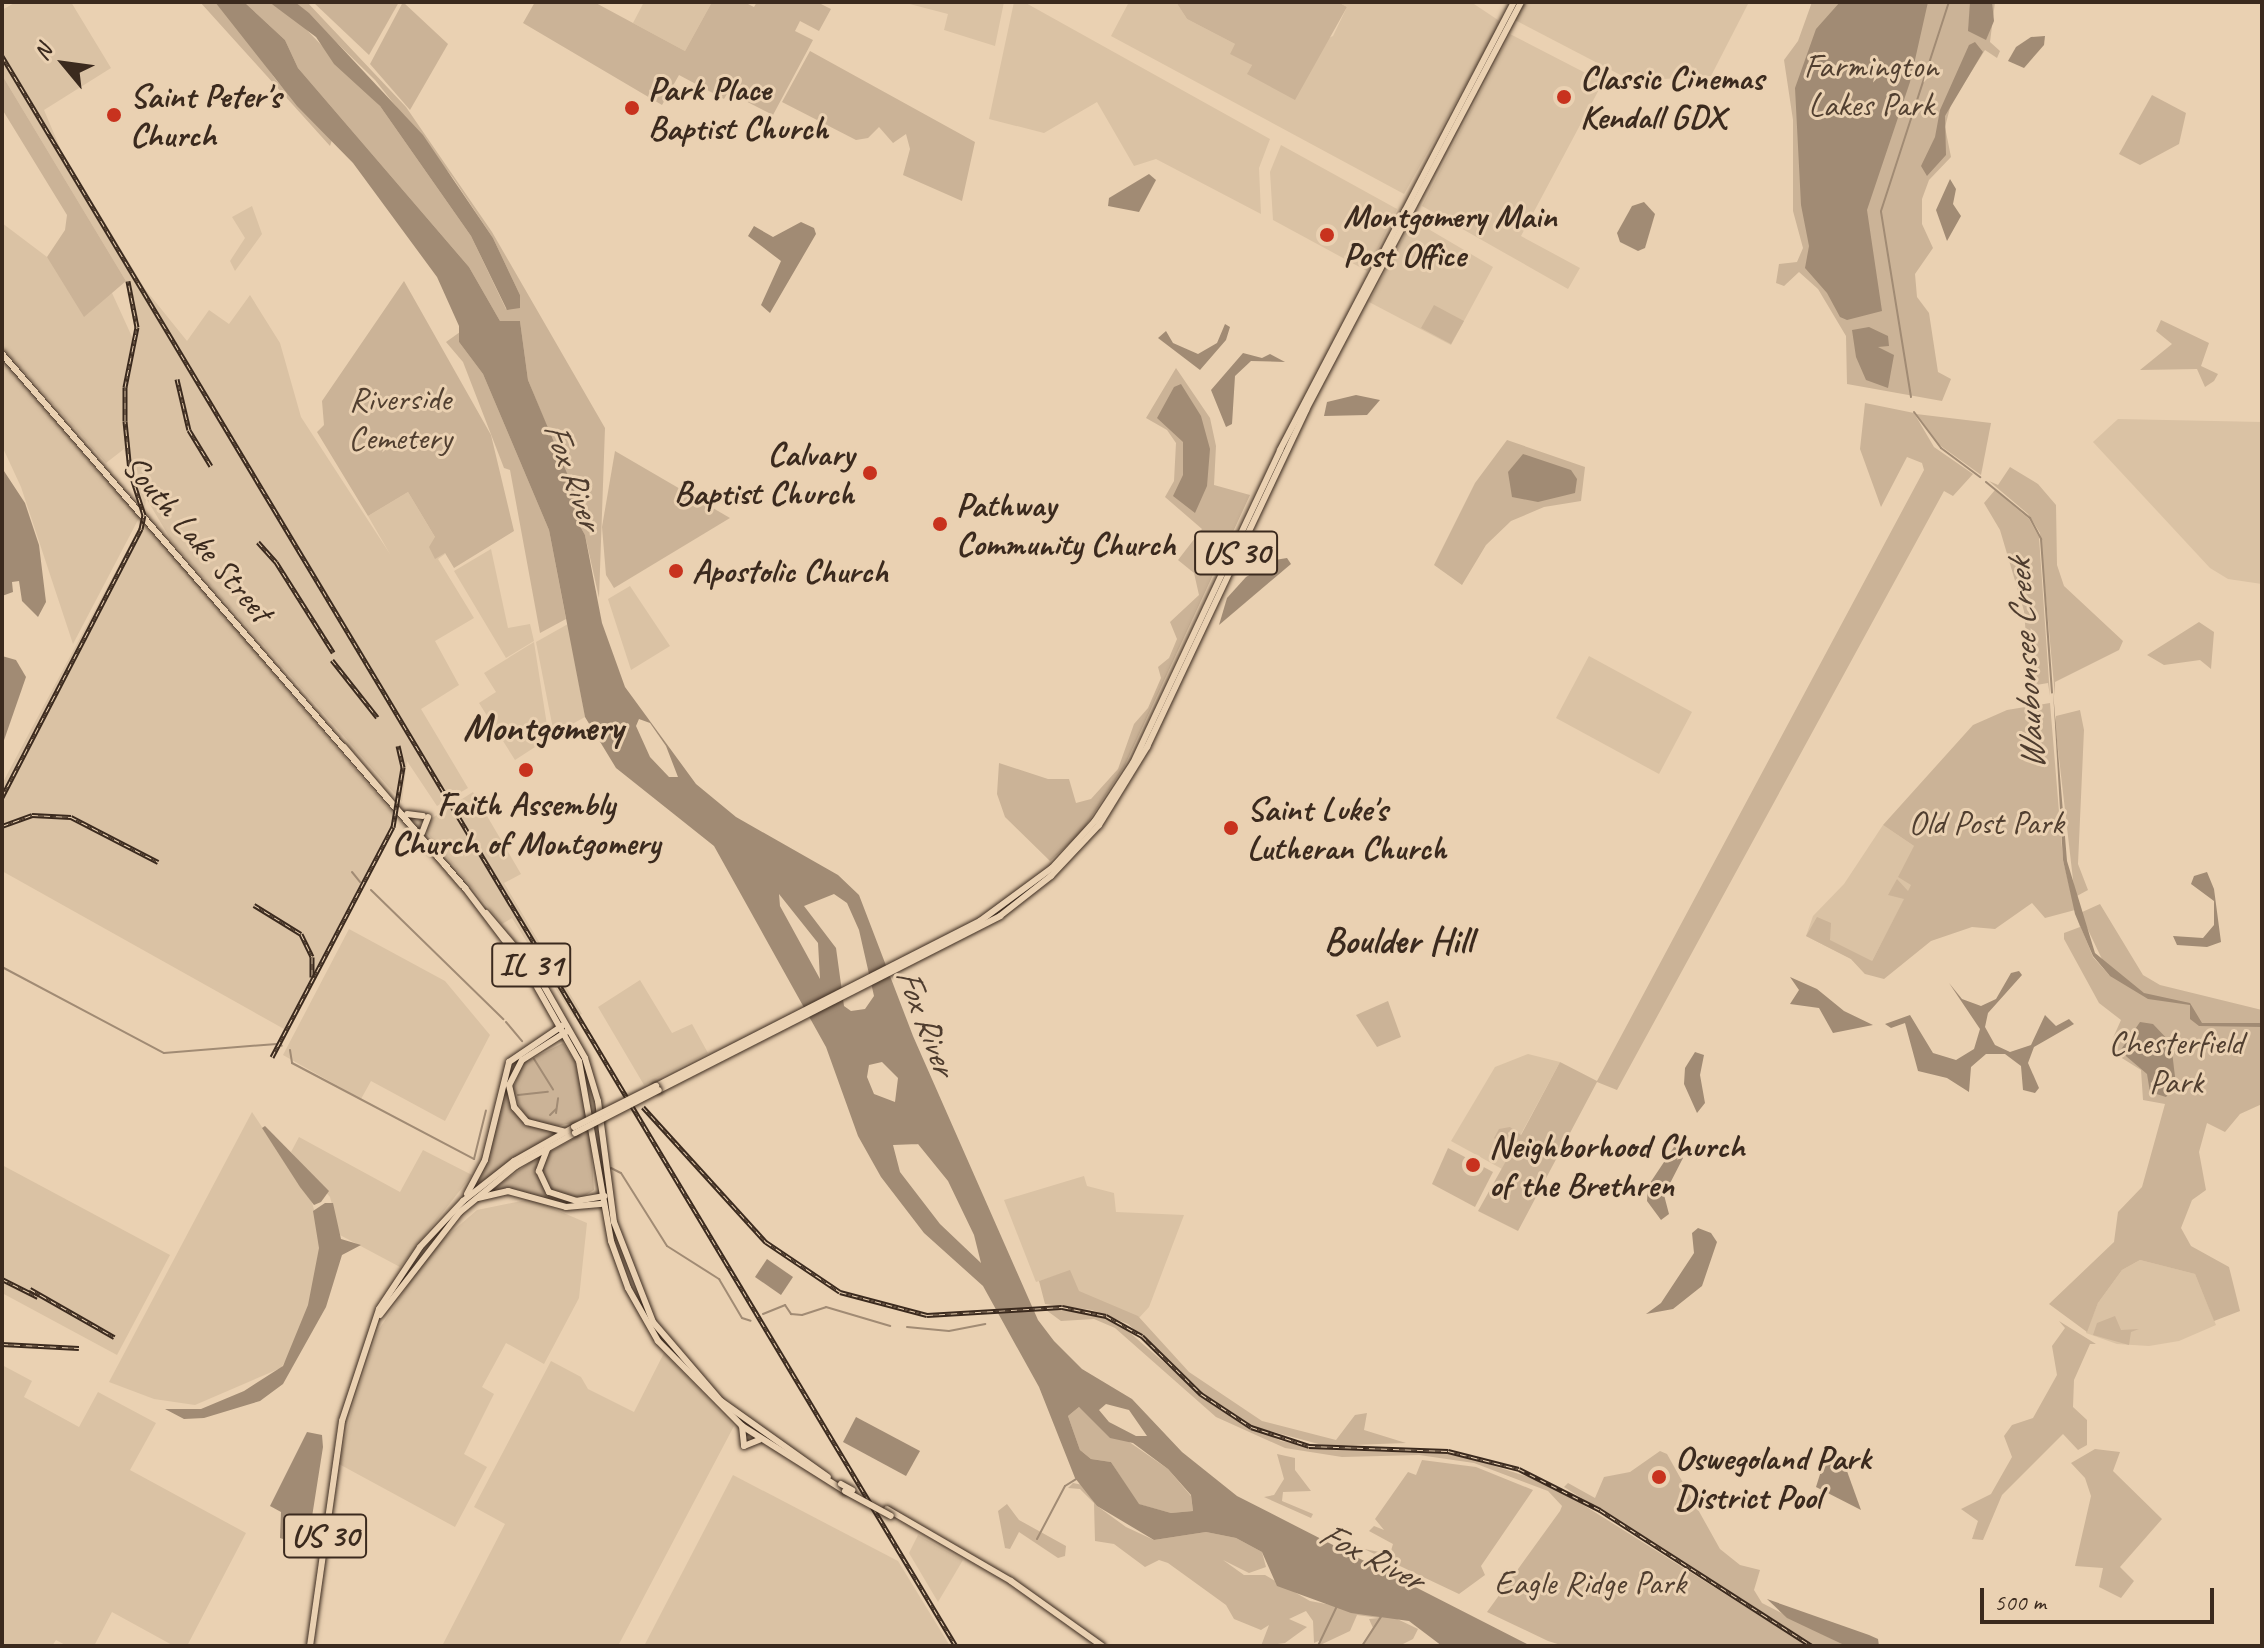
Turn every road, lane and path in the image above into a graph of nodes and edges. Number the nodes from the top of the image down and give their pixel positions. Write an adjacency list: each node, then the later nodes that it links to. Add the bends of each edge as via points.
1 (1514, 2): 6 (main road, US 30, via 1285,438 1119,786 1079,840 1030,886)
2 (1521, 2): 6 (main road, US 30, via 1306,410 1128,783 1099,825 1051,876 1000,916)
3 (2, 354): 4 (main road, South Lake Street / IL 31)
4 (404, 817): 5 (main road, South Lake Street / IL 31); 5 (main road, via 402,832); 5 (main road, via 425,817)
5 (420, 835): 7 (main road, South Lake Street / IL 31, via 486,913)
6 (907, 962): 8 (main road, US 30, bridge)
7 (566, 1028): 9 (main road, via 522,1060 509,1085 514,1107 527,1122); 12 (main road, South Lake Street / IL 31, via 597,1094); 13 (main road, via 509,1062 485,1160)
8 (574, 1130): 9 (main road, US 30); 10 (main road, US 30)
9 (566, 1132): 13 (main road, US 30, via 514,1161)
10 (549, 1146): 11 (main road, US 30); 12 (main road, via 539,1166 545,1189 571,1200)
11 (475, 1198): 12 (main road, via 508,1191 572,1208); 15 (main road, US 30, via 422,1255)
12 (605, 1200): 14 (main road, South Lake Street / IL 31)
13 (463, 1201): 15 (main road, US 30, via 408,1264)
14 (614, 1238): 16 (main road, IL 31, via 628,1288 658,1341); 18 (main road, IL 31, via 647,1312 686,1366 742,1419)
15 (380, 1315): 19 (main road, US 30, via 342,1421)
16 (742, 1426): 17 (main road, IL 31); 17 (main road, via 744,1446)
17 (760, 1440): 18 (main road, IL 31)
18 (843, 1488): 20 (main road, IL 31, bridge, via 1016,1587)
19 (310, 1646)
20 (1102, 1646)

